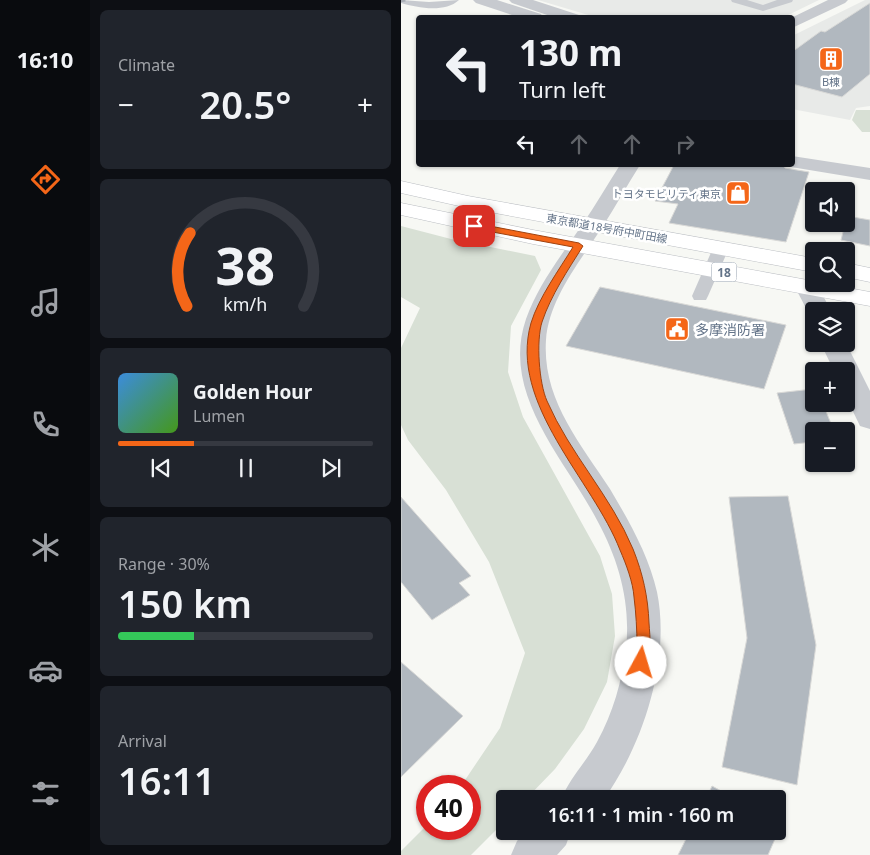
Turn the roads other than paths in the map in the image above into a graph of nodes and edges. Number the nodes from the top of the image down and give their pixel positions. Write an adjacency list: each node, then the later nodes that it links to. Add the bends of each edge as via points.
1 (403, 0): 2 (lane, via 420,6)
2 (451, 0)
3 (481, 0): 9 (street)
4 (517, 0): 10 (street)
5 (736, 0): 8 (lane, via 763,8)
6 (764, 0): 8 (lane)
7 (840, 0): 11 (street)
8 (785, 1)
9 (527, 15)
10 (564, 15)
11 (795, 22)
12 (795, 162): 14 (street)
13 (629, 167): 17 (street)
14 (870, 174)
15 (401, 187): 17 (main road, 東京都道18号府中町田線 / 18, via 469,202)
16 (401, 209): 17 (main road, 東京都道18号府中町田線 / 18, via 455,222)
17 (585, 235): 18 (main road, 東京都道18号府中町田線 / 18); 20 (main road, 東京都道18号府中町田線 / 18); 29 (street, via 554,285 536,323 533,355 541,400 626,549 641,594 644,648 634,694 615,748)
18 (721, 248): 19 (main road, 東京都道18号府中町田線 / 18); 20 (lane)
19 (805, 263)
20 (711, 270): 23 (main road, 東京都道18号府中町田線 / 18); 25 (lane)
21 (855, 272): 22 (main road)
22 (870, 274)
23 (805, 287)
24 (833, 292): 26 (main road, 東京都道18号府中町田線 / 18)
25 (700, 296)
26 (870, 299)
27 (839, 352): 28 (street)
28 (870, 419)
29 (586, 790)
30 (544, 840): 31 (street)
31 (531, 855)

